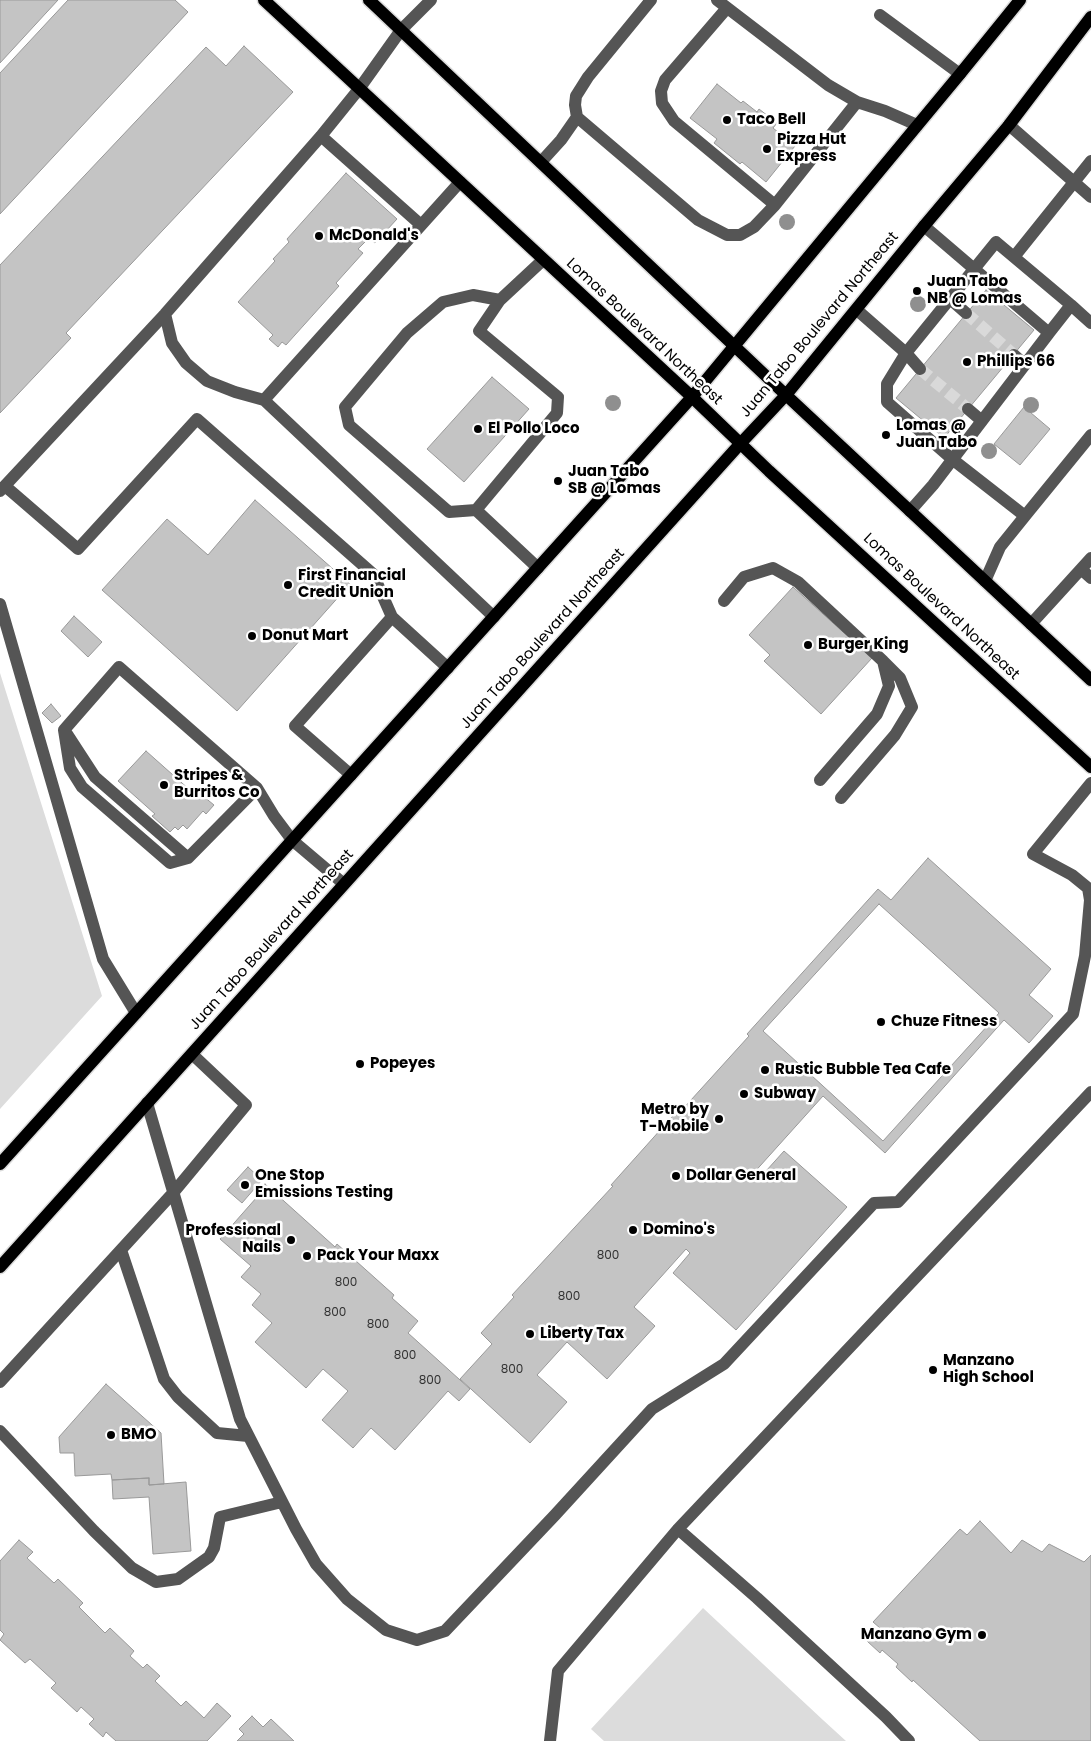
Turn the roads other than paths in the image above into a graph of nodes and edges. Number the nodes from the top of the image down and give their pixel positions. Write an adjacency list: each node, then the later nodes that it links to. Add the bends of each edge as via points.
1 (264, 0): 12 (main road, Lomas Boulevard Northeast)
2 (369, 0): 10 (main road)
3 (431, 0): 10 (lane)
4 (651, 0): 14 (lane, via 588,76 576,96)
5 (717, 0): 7 (lane)
6 (1020, 0): 11 (main road)
7 (727, 8): 13 (lane, via 828,85); 23 (lane, via 665,80 662,102 674,121)
8 (880, 15): 11 (lane)
9 (1091, 17): 16 (main road, Juan Tabo Boulevard Northeast)
10 (401, 30): 12 (lane); 19 (main road)
11 (960, 74): 15 (main road)
12 (359, 89): 17 (lane); 21 (main road, Lomas Boulevard Northeast)
13 (857, 102): 15 (lane); 23 (lane)
14 (577, 117): 19 (lane); 23 (lane, via 698,220 727,235 740,235 754,227)
15 (917, 125): 37 (main road)
16 (1009, 125): 20 (lane); 25 (main road, Juan Tabo Boulevard Northeast)
17 (321, 136): 24 (lane); 33 (lane)
18 (1091, 161): 20 (lane)
19 (542, 162): 37 (main road)
20 (1074, 181): 22 (lane); 26 (lane)
21 (460, 182): 24 (lane); 27 (main road, Lomas Boulevard Northeast)
22 (1091, 197)
23 (775, 205)
24 (421, 225): 44 (lane)
25 (924, 226): 28 (lane); 32 (main road, Juan Tabo Boulevard Northeast)
26 (1014, 257): 28 (lane, via 996,242); 31 (lane)
27 (543, 260): 30 (lane); 43 (main road, Lomas Boulevard Northeast)
28 (975, 269): 29 (lane); 36 (lane)
29 (949, 298): 34 (lane); 38 (lane)
30 (500, 300): 51 (lane, via 479,331 558,396 557,412); 51 (lane, via 473,295 442,302 407,333 345,406 349,426 449,512)
31 (1071, 305): 35 (lane); 36 (lane)
32 (857, 310): 38 (lane); 42 (main road, Juan Tabo Boulevard Northeast)
33 (165, 314): 44 (lane, via 172,343 186,363 207,381); 50 (lane)
34 (966, 314)
35 (1091, 323)
36 (1048, 333): 40 (lane)
37 (734, 346): 42 (main road); 43 (main road)
38 (906, 353): 41 (lane); 49 (lane, via 887,384 887,402)
39 (1014, 355): 40 (lane)
40 (1025, 365): 46 (lane)
41 (920, 369)
42 (786, 396): 48 (main road, Juan Tabo Boulevard Northeast); 52 (main road)
43 (692, 397): 48 (main road, Lomas Boulevard Northeast); 55 (main road)
44 (264, 400): 62 (lane)
45 (968, 410): 46 (lane)
46 (982, 421): 49 (lane)
47 (1091, 435): 53 (lane)
48 (740, 444): 67 (main road, Lomas Boulevard Northeast); 74 (main road, Juan Tabo Boulevard Northeast)
49 (952, 459): 52 (lane); 53 (lane)
50 (2, 488): 61 (lane, via 78,549 197,419 373,574)
51 (476, 510): 55 (lane)
52 (910, 511): 58 (main road)
53 (1025, 516): 58 (lane, via 1000,547)
54 (1091, 558): 56 (lane)
55 (538, 568): 62 (main road)
56 (1082, 569): 57 (lane); 63 (lane)
57 (1091, 578)
58 (985, 581): 63 (main road)
59 (724, 601): 64 (lane, via 744,577 773,568 798,582)
60 (0, 604): 75 (lane, via 103,959)
61 (392, 617): 65 (lane); 68 (lane, via 295,726)
62 (494, 617): 65 (main road)
63 (1032, 624): 66 (main road)
64 (883, 661): 69 (lane, via 889,686 877,714); 72 (lane, via 900,678 912,707 895,735)
65 (448, 668): 68 (main road)
66 (1091, 680)
67 (1091, 767)
68 (351, 775): 73 (main road)
69 (820, 780)
70 (1091, 783): 86 (lane, via 1033,854 1072,875 1088,888 1090,900 1085,956 1073,1014 898,1202 874,1203 724,1364 652,1409 445,1631 417,1640 386,1630 347,1599 316,1564)
71 (257, 788): 71 (lane, via 119,667 64,730 70,768 82,787 170,862 188,858); 73 (lane)
72 (840, 798)
73 (292, 840): 74 (lane); 75 (main road)
74 (344, 884): 76 (main road, Juan Tabo Boulevard Northeast)
75 (136, 1013): 79 (main road)
76 (192, 1054): 78 (main road, Juan Tabo Boulevard Northeast); 80 (lane, via 246,1105)
77 (1091, 1092): 87 (lane)
78 (147, 1103): 80 (lane); 82 (main road, Juan Tabo Boulevard Northeast)
79 (0, 1164)
80 (173, 1192): 81 (lane); 85 (lane, via 240,1419)
81 (121, 1250): 83 (lane); 85 (lane, via 164,1379 178,1397 217,1433)
82 (0, 1268)
83 (0, 1382)
84 (0, 1431): 86 (lane, via 132,1568 156,1582 178,1579 209,1557 220,1517)
85 (248, 1436): 86 (lane)
86 (282, 1502)
87 (678, 1530): 88 (lane, via 558,1672); 89 (lane)
88 (550, 1741)
89 (909, 1741)

